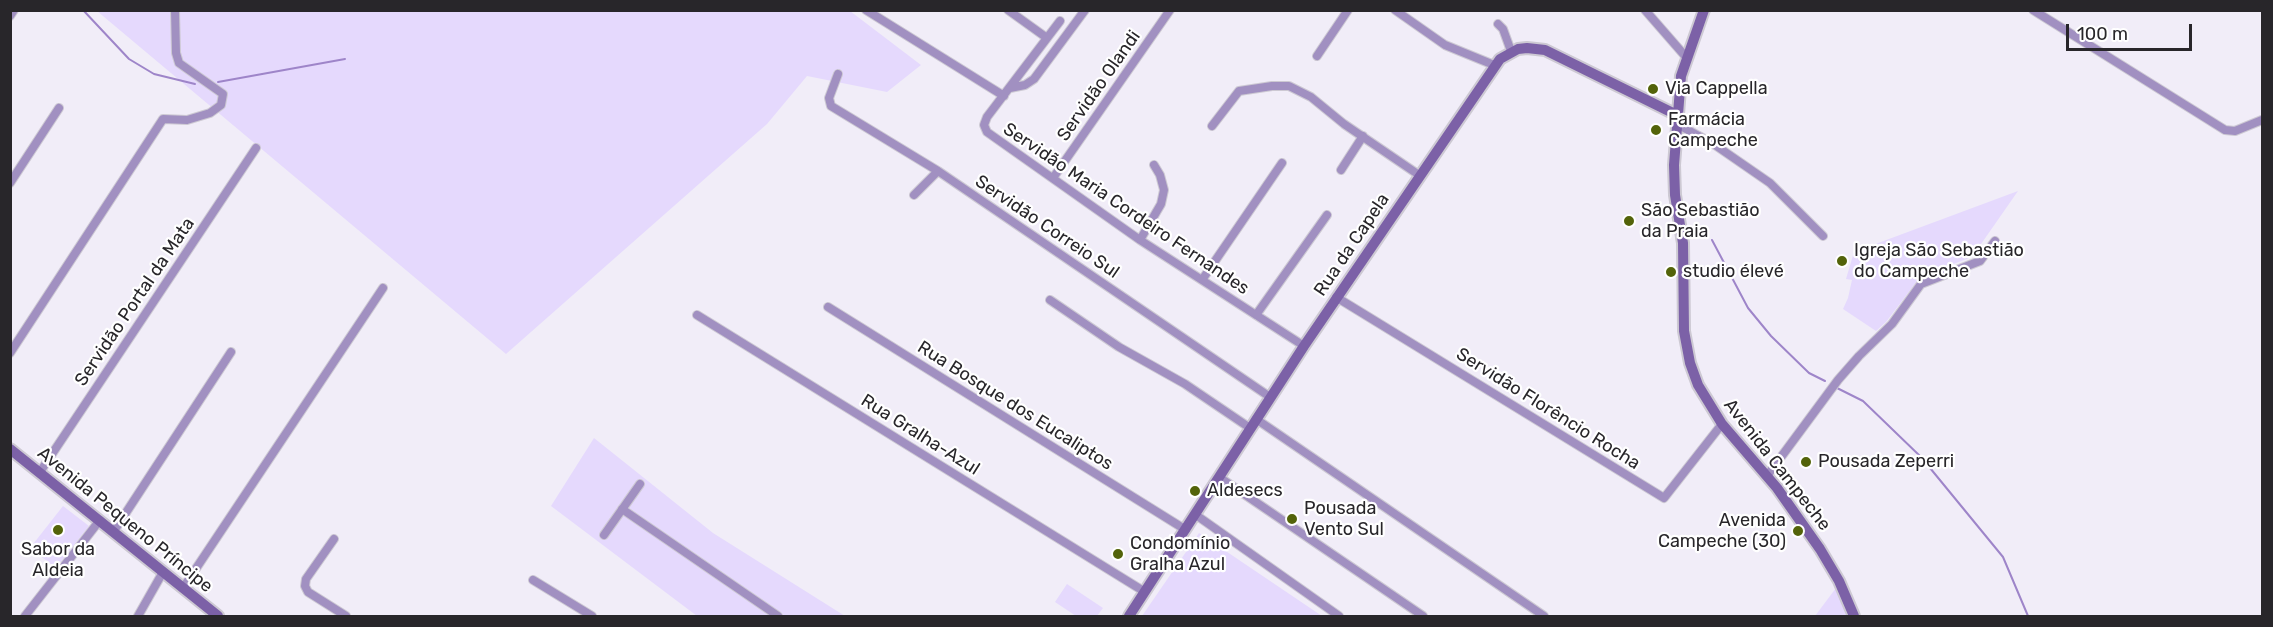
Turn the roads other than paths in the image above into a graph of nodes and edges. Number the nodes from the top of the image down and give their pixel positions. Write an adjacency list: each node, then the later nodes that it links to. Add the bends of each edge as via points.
1 (14, 10): 12 (street)
2 (175, 10): 50 (street, via 179,63 223,94 220,105 210,113 187,120 163,120)
3 (866, 10): 22 (street)
4 (1008, 10): 15 (street)
5 (1085, 10): 21 (street, via 1034,78)
6 (1170, 10): 34 (street, Servidão Olandi)
7 (1348, 10): 17 (street)
8 (1395, 10): 19 (street, via 1445,45)
9 (1645, 10): 18 (street)
10 (1704, 10): 18 (main road, Avenida Campeche)
11 (2033, 10): 25 (street, via 2225,130 2235,131)
12 (10, 16)
13 (1060, 21): 15 (street, Servidão Maria Cordeiro Fernandes)
14 (1498, 24): 16 (street)
15 (1047, 38): 21 (street, Servidão Maria Cordeiro Fernandes)
16 (1511, 51): 19 (main road, Rua da Capela); 24 (main road, via 1527,48 1555,54)
17 (1317, 56)
18 (1686, 57): 24 (main road, Avenida Campeche)
19 (1494, 65): 33 (main road, Rua da Capela)
20 (838, 74): 31 (street, Servidão Correio Sul, via 829,98 831,106)
21 (1010, 88): 22 (street, Servidão Maria Cordeiro Fernandes)
22 (1004, 96): 34 (street, Servidão Maria Cordeiro Fernandes, via 985,121 985,129)
23 (59, 108): 35 (street)
24 (1677, 119): 38 (street, via 1770,183); 53 (main road, Avenida Campeche, via 1674,181 1683,243 1684,330 1694,375)
25 (2262, 120)
26 (1212, 126): 27 (street, via 1239,92 1281,85 1311,97)
27 (1363, 136): 32 (street); 33 (street)
28 (255, 148): 55 (street, Servidão Portal da Mata)
29 (1282, 163): 41 (street)
30 (1154, 165): 39 (street, via 1164,190 1161,204)
31 (939, 171): 36 (street); 51 (street, Servidão Correio Sul)
32 (1341, 171)
33 (1419, 175): 43 (main road, Rua da Capela)
34 (1053, 178): 39 (street, Servidão Maria Cordeiro Fernandes)
35 (10, 183)
36 (914, 195)
37 (1327, 215): 47 (street)
38 (1823, 236)
39 (1140, 240): 41 (street, Servidão Maria Cordeiro Fernandes)
40 (1995, 241): 56 (street, via 1980,261 1921,284 1892,324 1839,380)
41 (1202, 280): 47 (street, Servidão Maria Cordeiro Fernandes)
42 (383, 288): 68 (street)
43 (1336, 297): 48 (main road, Rua da Capela); 53 (street, Servidão Florêncio Rocha, via 1664,498)
44 (1050, 300): 52 (street, via 1119,347)
45 (828, 307): 62 (street, Rua Bosque dos Eucaliptos)
46 (697, 315): 69 (street, Rua Gralha-Azul)
47 (1256, 315): 48 (street, Servidão Maria Cordeiro Fernandes)
48 (1304, 346): 51 (main road, Rua da Capela)
49 (231, 352): 63 (street)
50 (10, 353)
51 (1270, 397): 52 (main road, Rua da Capela)
52 (1253, 424): 57 (main road, Rua da Capela); 79 (street)
53 (1722, 424): 56 (main road, Avenida Campeche)
54 (10, 449): 55 (main road, Avenida Pequeno Príncipe)
55 (40, 472): 61 (main road, Avenida Pequeno Príncipe)
56 (1767, 476): 80 (main road, Avenida Campeche, via 1821,549)
57 (1219, 477): 60 (main road, Rua da Capela); 78 (street)
58 (640, 484): 59 (street)
59 (622, 509): 64 (street); 75 (street)
60 (1196, 515): 62 (main road, Rua da Capela); 77 (street)
61 (100, 520): 63 (main road, Avenida Pequeno Príncipe); 70 (street)
62 (1186, 530): 69 (main road, Rua da Capela)
63 (114, 531): 66 (main road, Avenida Pequeno Príncipe)
64 (604, 535)
65 (334, 539): 73 (street, via 304,586)
66 (163, 572): 68 (main road, Avenida Pequeno Príncipe); 71 (street)
67 (533, 580): 74 (street)
68 (183, 588): 72 (main road, Avenida Pequeno Príncipe)
69 (1145, 592): 76 (main road, Rua da Capela)
70 (25, 616)
71 (138, 616)
72 (218, 616)
73 (346, 616)
74 (592, 616)
75 (778, 616)
76 (1129, 616)
77 (1339, 616)
78 (1423, 616)
79 (1544, 616)
80 (1854, 616)

